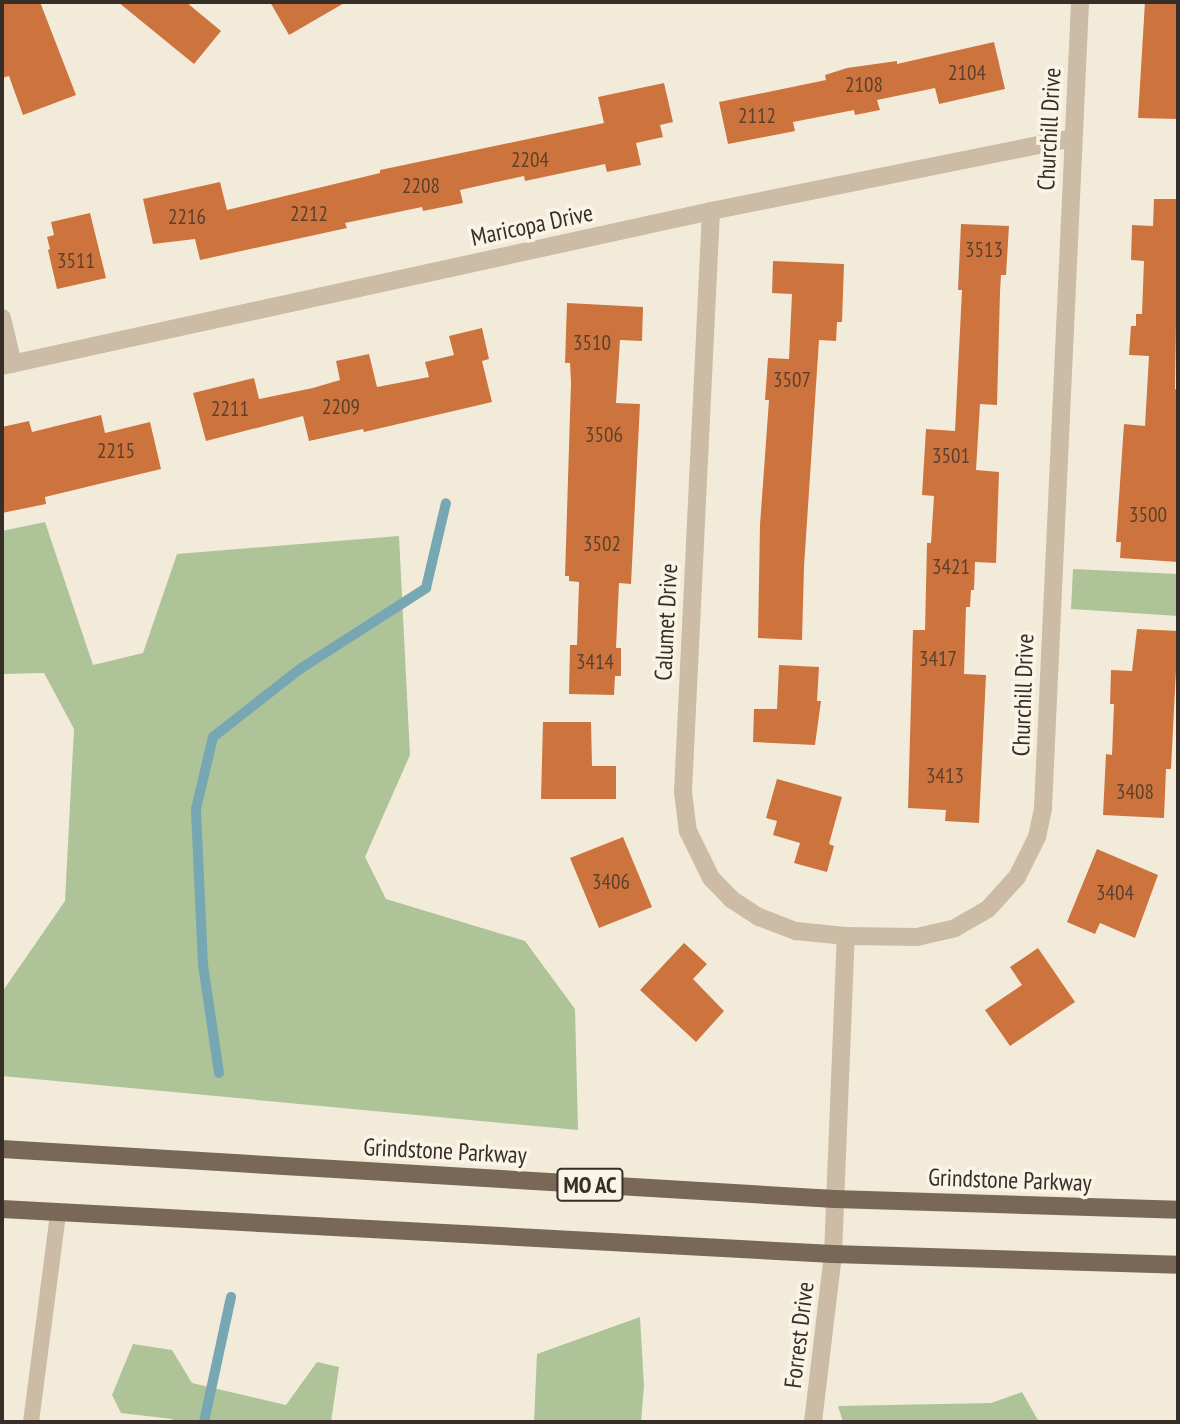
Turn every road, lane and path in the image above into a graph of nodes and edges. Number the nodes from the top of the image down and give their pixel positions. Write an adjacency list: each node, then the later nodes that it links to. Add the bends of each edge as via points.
1 (1080, 2): 2 (street, Churchill Drive)
2 (1073, 138): 3 (street, Maricopa Drive); 6 (street, Churchill Drive, via 1043,808 1037,837 1017,877 988,909 955,928 918,937)
3 (711, 211): 5 (street, Maricopa Drive); 6 (street, Calumet Drive, via 684,811 698,856 731,899 759,917 796,931)
4 (2, 318): 5 (street)
5 (7, 365)
6 (846, 936): 8 (street)
7 (2, 1149): 8 (main road, Grindstone Parkway / MO AC)
8 (835, 1199): 10 (main road, Grindstone Parkway / MO AC); 12 (street)
9 (2, 1209): 11 (main road, MO AC)
10 (1178, 1210)
11 (58, 1213): 12 (main road, MO AC); 14 (lane)
12 (833, 1254): 13 (main road, MO AC); 15 (street, Forrest Drive)
13 (1178, 1265)
14 (31, 1422)
15 (813, 1422)

